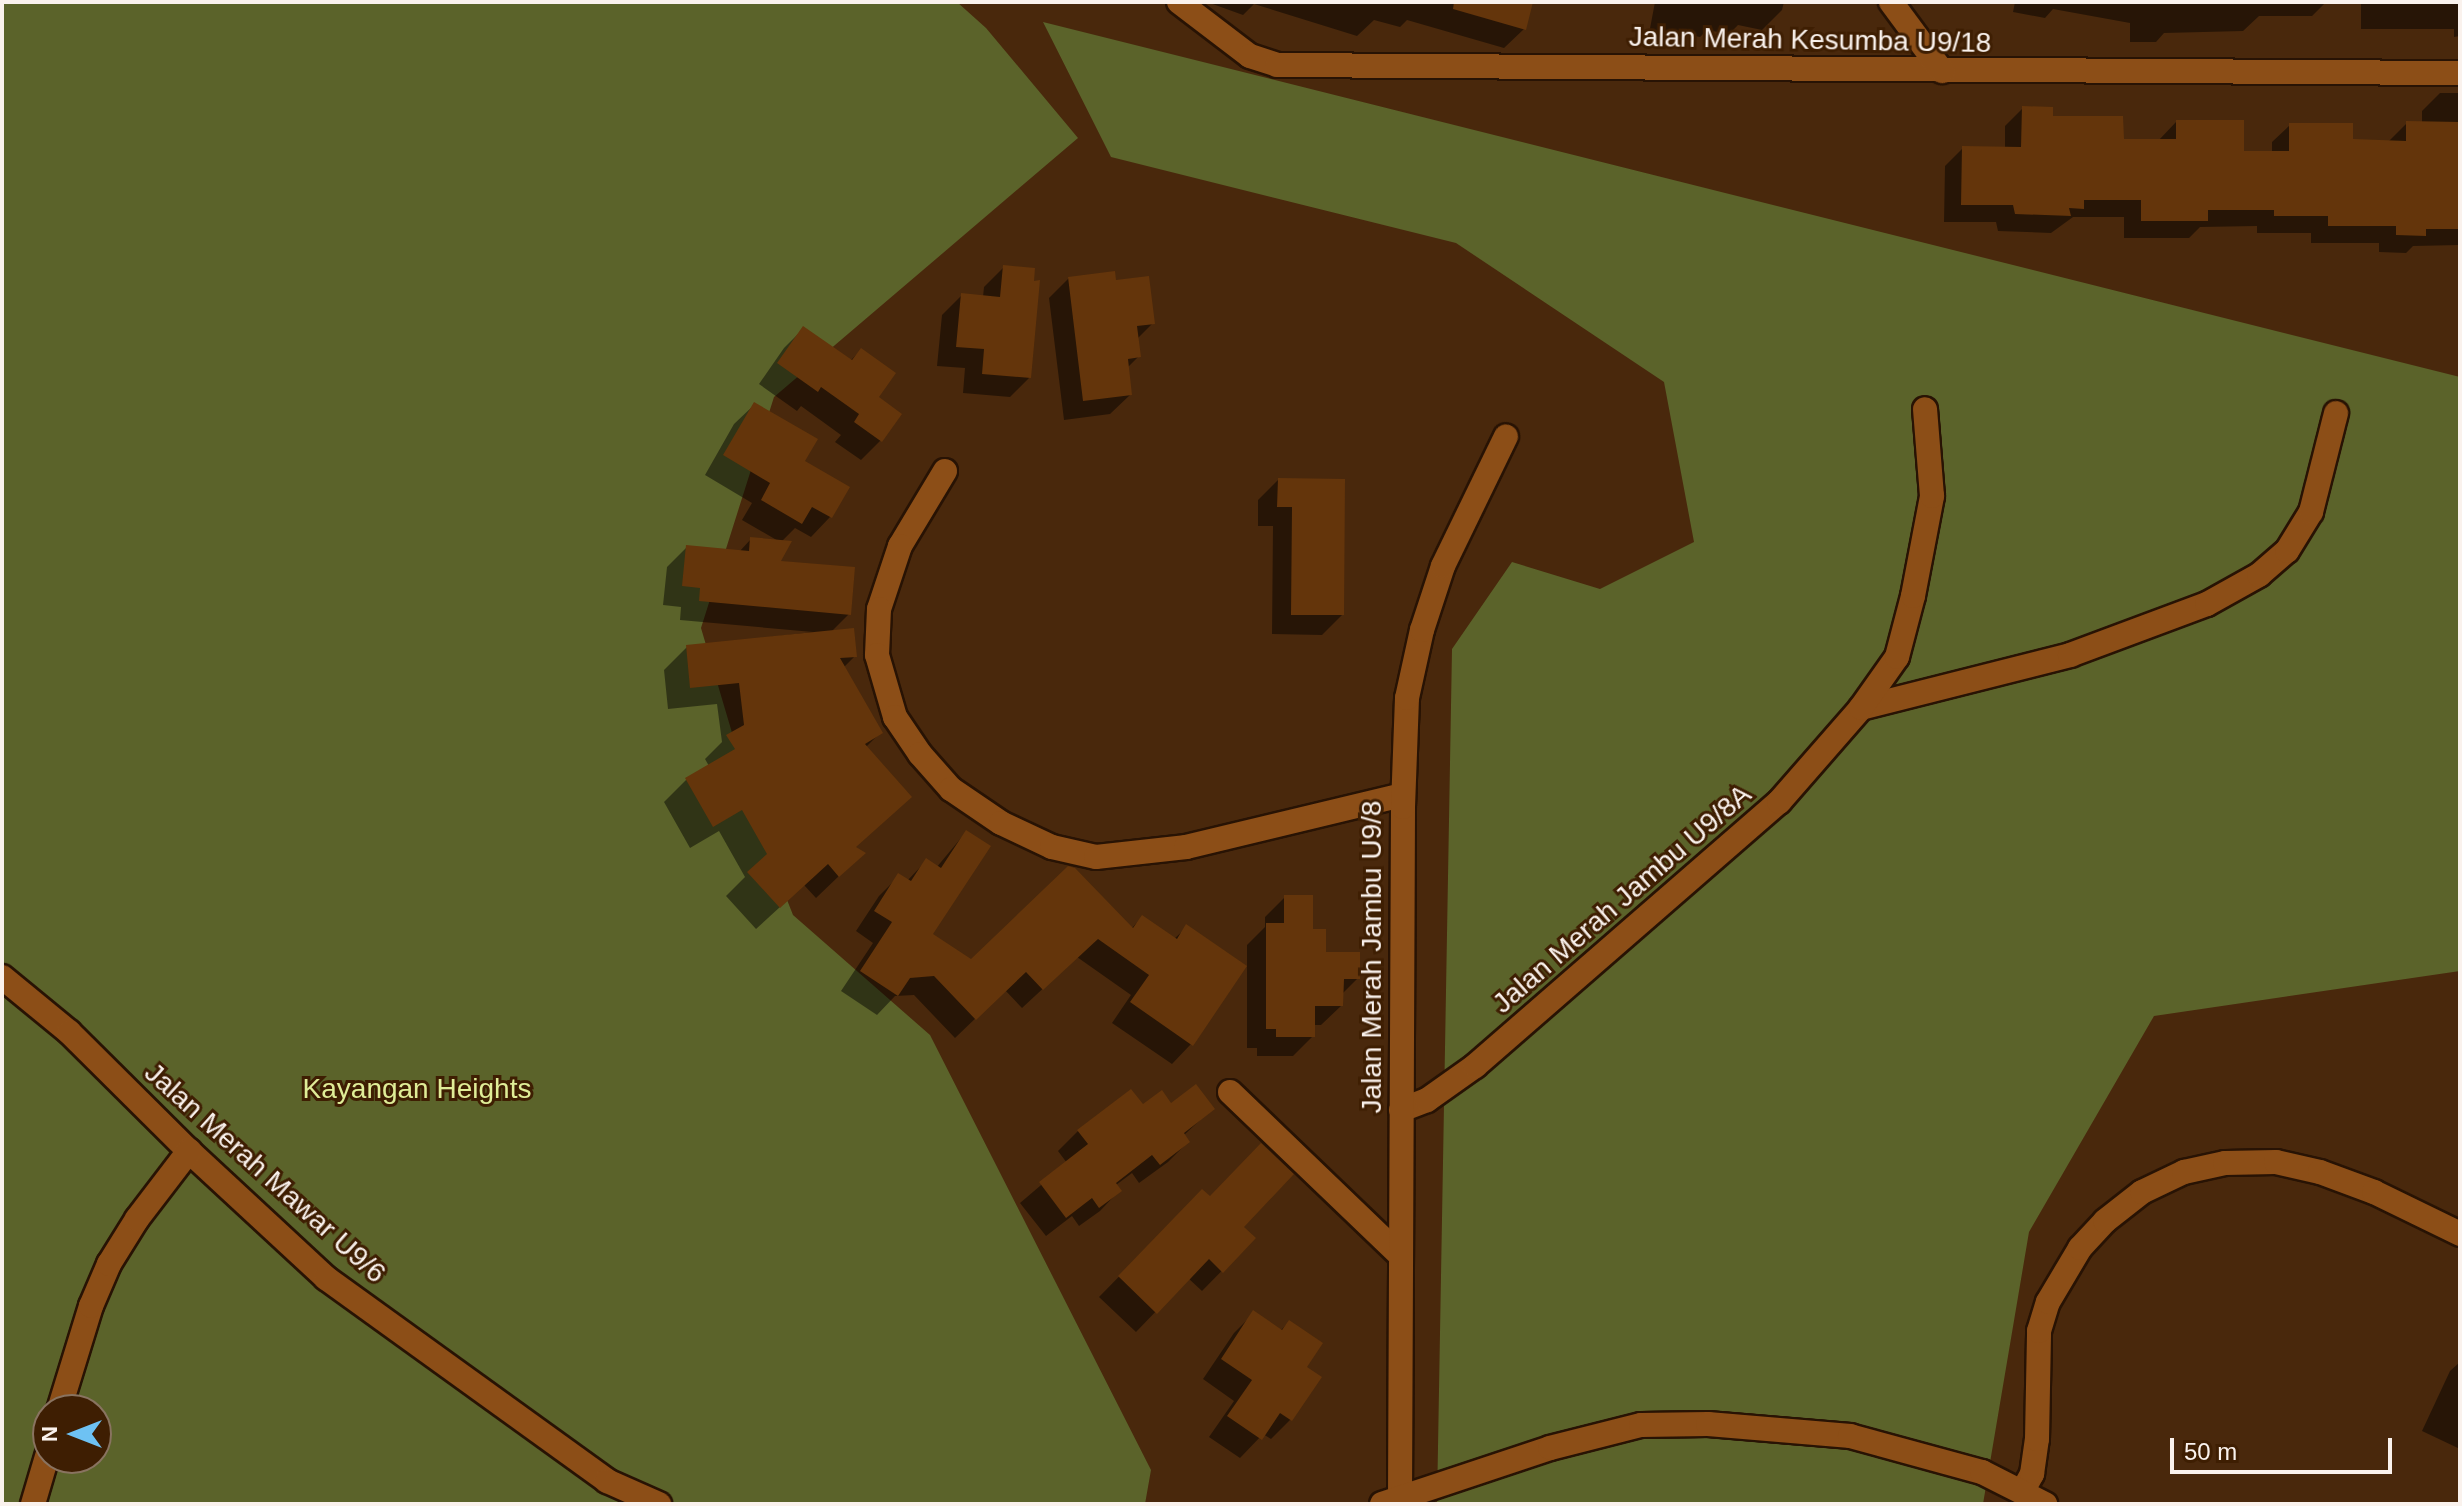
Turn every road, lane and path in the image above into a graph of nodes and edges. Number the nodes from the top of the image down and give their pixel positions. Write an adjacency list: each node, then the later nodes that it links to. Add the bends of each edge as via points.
1 (1179, 2): 3 (street, Jalan Merah Kesumba U9/18, via 1250,56 1277,65)
2 (1891, 2): 3 (street)
3 (1942, 71): 4 (street, Jalan Merah Kesumba U9/18)
4 (2460, 73)
5 (1925, 409): 9 (street, Jalan Merah Jambu U9/8A, via 1932,496 1913,596 1897,657)
6 (2336, 413): 9 (street, via 2311,512 2287,551 2259,575 2207,604 2070,655)
7 (1506, 436): 10 (street, Jalan Merah Jambu U9/8, via 1443,566 1422,630 1407,698)
8 (945, 471): 10 (street, via 900,546 879,609 877,655 895,717 951,789 1001,823 1052,847 1096,857 1186,847)
9 (1861, 708): 13 (street, Jalan Merah Jambu U9/8A, via 1779,802 1475,1066 1427,1100)
10 (1403, 795): 13 (street, Jalan Merah Jambu U9/8)
11 (2, 977): 14 (street, Jalan Merah Mawar U9/6, via 69,1032)
12 (1230, 1092): 16 (street)
13 (1401, 1110): 16 (street, Jalan Merah Jambu U9/8)
14 (189, 1151): 17 (street, via 109,1264); 22 (street, Jalan Merah Mawar U9/6, via 326,1278 607,1481)
15 (2460, 1234): 19 (street, via 2374,1192 2276,1162 2225,1163 2184,1172 2142,1192 2080,1248 2048,1302 2039,1331 2037,1439 2032,1474)
16 (1401, 1256): 20 (street, Jalan Merah Jambu U9/8)
17 (64, 1394)
18 (42, 1474): 21 (street)
19 (2022, 1492): 20 (street, via 1982,1472 1850,1436 1708,1424 1641,1425 1550,1448); 23 (street)
20 (1391, 1501)
21 (33, 1504)
22 (659, 1504)
23 (2045, 1504)

